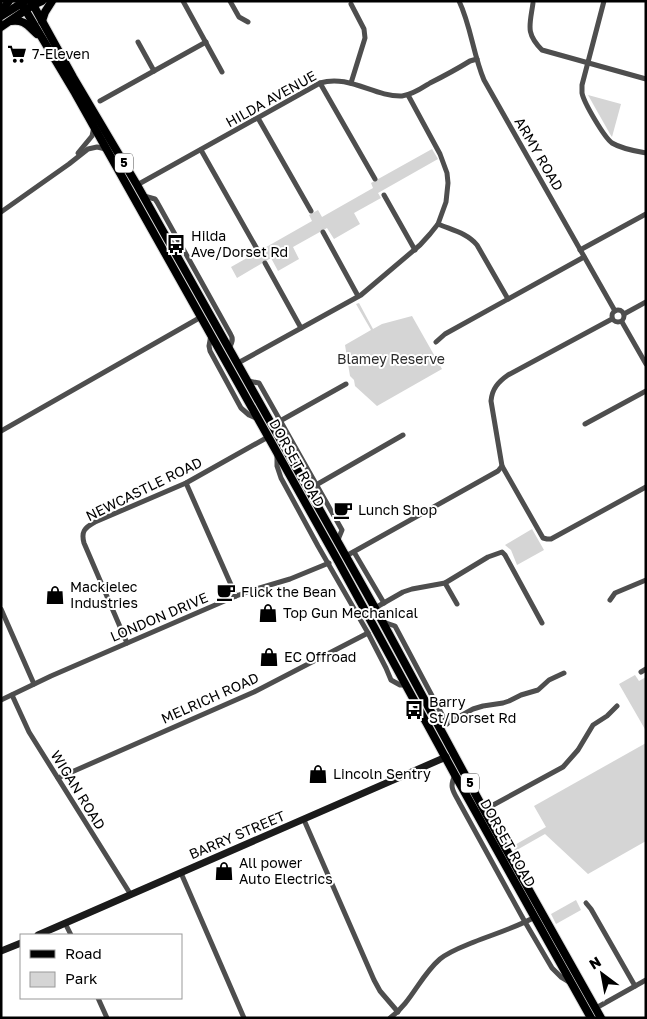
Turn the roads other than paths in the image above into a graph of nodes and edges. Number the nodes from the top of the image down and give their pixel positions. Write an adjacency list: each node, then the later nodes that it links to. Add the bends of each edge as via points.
1 (10, 1): 12 (main road)
2 (42, 1): 8 (main road)
3 (52, 1): 14 (main road)
4 (183, 1): 20 (street)
5 (230, 1): 16 (street, via 240,17)
6 (459, 1): 21 (street, ARMY ROAD)
7 (604, 1): 22 (street)
8 (32, 3): 10 (main road); 14 (main road, DORSET ROAD / 5)
9 (533, 3): 22 (street, via 530,31 536,44 550,53)
10 (23, 4): 13 (main road); 15 (main road); 18 (main road, DORSET ROAD / 5)
11 (351, 4): 27 (street, via 364,29 365,38)
12 (1, 12)
13 (1, 16)
14 (42, 21): 37 (main road, DORSET ROAD / 5)
15 (9, 22): 17 (main road); 18 (main road, via 21,21)
16 (248, 22)
17 (1, 27)
18 (42, 39): 31 (main road, DORSET ROAD / 5)
19 (138, 42): 23 (street)
20 (206, 42): 23 (street); 24 (street)
21 (477, 59): 28 (street); 49 (street, ARMY ROAD, via 484,80)
22 (587, 63): 25 (street); 34 (street, via 582,92 604,134 616,145)
23 (154, 71): 29 (street)
24 (222, 72)
25 (646, 79)
26 (320, 83): 27 (street, HILDA AVENUE, via 333,80); 30 (street, HILDA AVENUE); 36 (street)
27 (351, 83): 28 (street, HILDA AVENUE, via 392,96)
28 (408, 95): 44 (street, via 447,173 446,202)
29 (100, 101)
30 (258, 118): 33 (street, HILDA AVENUE); 41 (street)
31 (94, 127): 32 (main road, DORSET ROAD / 5); 35 (street, via 92,136)
32 (106, 150): 35 (street, via 93,147); 38 (main road, DORSET ROAD / 5)
33 (201, 150): 37 (street, HILDA AVENUE); 46 (street)
34 (646, 154)
35 (75, 158): 42 (street)
36 (375, 179)
37 (137, 185): 38 (main road); 40 (main road, DORSET ROAD / 5)
38 (129, 190): 51 (main road, DORSET ROAD / 5)
39 (384, 195): 48 (street)
40 (144, 196): 47 (main road, DORSET ROAD / 5); 65 (street, via 157,202 233,338)
41 (311, 211)
42 (1, 212)
43 (646, 214): 49 (street)
44 (438, 224): 48 (street); 54 (street, via 472,239)
45 (323, 232): 53 (street)
46 (257, 249)
47 (173, 250): 51 (main road); 57 (main road, DORSET ROAD / 5)
48 (415, 250): 53 (street)
49 (580, 250): 50 (street, ARMY ROAD)
50 (584, 257): 54 (street); 56 (street, ARMY ROAD)
51 (168, 260): 59 (main road, DORSET ROAD / 5)
52 (265, 263): 62 (street)
53 (358, 296): 62 (street)
54 (508, 298): 64 (street)
55 (646, 302): 58 (street)
56 (614, 311): 58 (street, via 620,310); 60 (street)
57 (209, 312): 59 (main road); 65 (main road, DORSET ROAD / 5)
58 (624, 314): 61 (street)
59 (201, 317): 63 (main road, DORSET ROAD / 5); 75 (street)
60 (612, 318): 61 (street); 80 (street, via 508,375 496,386 491,402)
61 (622, 322): 67 (street)
62 (301, 328): 66 (street)
63 (211, 335): 68 (main road, DORSET ROAD / 5); 72 (street, via 210,351 241,408)
64 (436, 342)
65 (229, 349): 66 (main road, DORSET ROAD / 5)
66 (238, 363): 68 (main road); 69 (main road, DORSET ROAD / 5)
67 (646, 364)
68 (229, 368): 72 (main road, DORSET ROAD / 5)
69 (248, 381): 73 (street, via 258,383); 79 (main road, DORSET ROAD / 5)
70 (346, 384): 73 (street)
71 (646, 391): 74 (street)
72 (258, 419): 77 (main road, DORSET ROAD / 5)
73 (280, 421): 81 (street)
74 (585, 424)
75 (1, 431)
76 (403, 435): 83 (street)
77 (268, 437): 78 (main road, DORSET ROAD / 5); 82 (street, NEWCASTLE ROAD)
78 (277, 453): 88 (main road, DORSET ROAD / 5); 89 (street, via 276,466 281,478)
79 (294, 464): 81 (street); 85 (main road, DORSET ROAD / 5)
80 (502, 466): 84 (street, via 543,538 547,539); 86 (street)
81 (310, 474): 83 (street)
82 (186, 483): 92 (street); 101 (street, NEWCASTLE ROAD, via 94,522 87,526 82,536)
83 (316, 485): 85 (street, via 342,530)
84 (646, 486)
85 (337, 542): 87 (main road, DORSET ROAD / 5)
86 (354, 552): 87 (street); 94 (street)
87 (346, 556): 88 (main road); 96 (main road, DORSET ROAD / 5)
88 (338, 561): 105 (main road, DORSET ROAD / 5)
89 (329, 563): 92 (street, LONDON DRIVE); 100 (street)
90 (646, 580): 93 (street, via 615,593)
91 (445, 583): 94 (street, via 412,589); 95 (street); 99 (street, via 502,552)
92 (236, 596): 101 (street, LONDON DRIVE)
93 (610, 600)
94 (384, 603): 96 (street)
95 (457, 604)
96 (375, 608): 98 (main road, DORSET ROAD / 5)
97 (1, 609): 104 (street)
98 (383, 622): 103 (main road, DORSET ROAD / 5); 109 (street, via 395,626)
99 (542, 623)
100 (368, 633): 105 (street, via 391,680); 113 (street, MELRICH ROAD, via 254,692)
101 (127, 644): 104 (street, LONDON DRIVE)
102 (564, 673): 109 (street, via 538,690 473,709)
103 (412, 677): 105 (main road); 109 (main road, DORSET ROAD / 5)
104 (34, 684): 106 (street, LONDON DRIVE)
105 (406, 685): 111 (main road, DORSET ROAD / 5)
106 (12, 695): 107 (street, LONDON DRIVE); 113 (street, WIGAN ROAD, via 29,732)
107 (1, 700)
108 (617, 706): 114 (street, via 593,725 563,767)
109 (443, 725): 110 (main road, DORSET ROAD / 5)
110 (454, 753): 111 (main road); 114 (main road, DORSET ROAD / 5)
111 (446, 757): 112 (main road, DORSET ROAD / 5); 115 (main road, BARRY STREET)
112 (455, 775): 119 (main road, DORSET ROAD / 5); 120 (street, via 451,786)
113 (58, 778): 117 (street, WIGAN ROAD)
114 (484, 810): 130 (main road, DORSET ROAD / 5)
115 (304, 820): 116 (main road, BARRY STREET); 131 (street, via 374,980)
116 (181, 873): 117 (main road, BARRY STREET); 134 (street)
117 (131, 895): 121 (main road, BARRY STREET)
118 (586, 903): 128 (street)
119 (534, 917): 120 (street); 127 (main road, DORSET ROAD / 5)
120 (525, 922): 127 (street, via 552,968); 131 (street, via 461,947 440,959)
121 (65, 923): 122 (main road, BARRY STREET); 123 (street)
122 (40, 934)
123 (70, 934)
124 (20, 943): 125 (main road)
125 (1, 951)
126 (646, 980): 128 (street)
127 (571, 984): 132 (main road, DORSET ROAD / 5)
128 (635, 986): 130 (street)
129 (98, 999): 133 (street)
130 (596, 1008): 132 (main road); 136 (main road, DORSET ROAD / 5)
131 (398, 1012): 135 (street)
132 (590, 1015)
133 (106, 1018)
134 (244, 1018)
135 (390, 1018)
136 (601, 1018)

